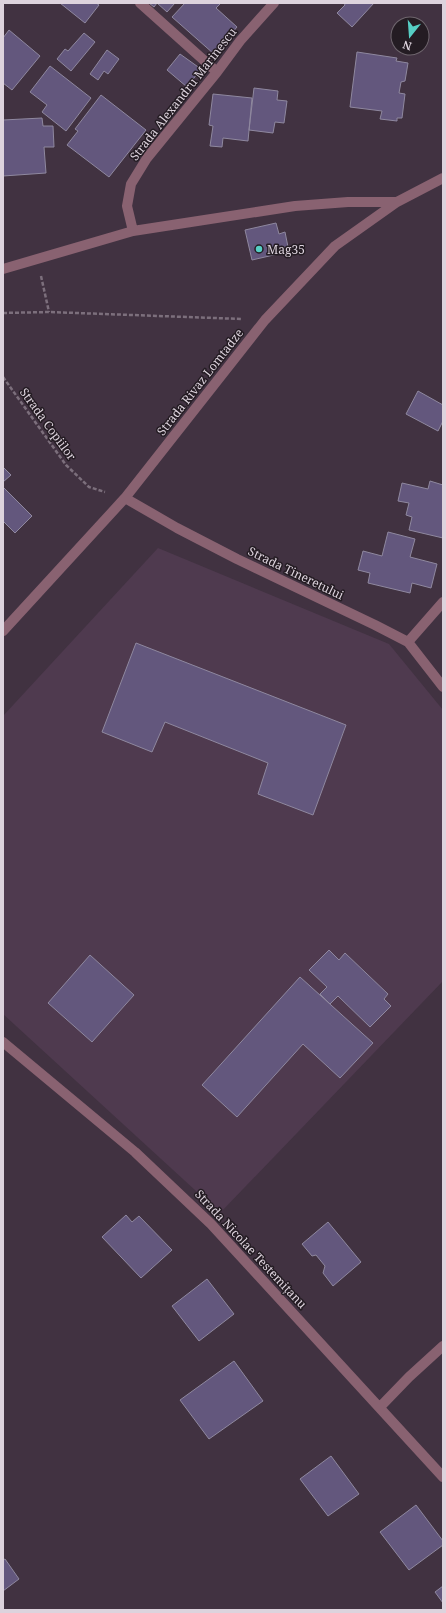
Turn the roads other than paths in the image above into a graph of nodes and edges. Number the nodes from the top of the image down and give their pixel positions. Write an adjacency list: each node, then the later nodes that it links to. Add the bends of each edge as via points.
1 (140, 3): 3 (street)
2 (274, 3): 3 (street, Strada Alexandru Marinescu, via 240,41)
3 (217, 72): 6 (street, Strada Alexandru Marinescu, via 147,158 131,184 127,206)
4 (443, 178): 5 (street, Strada Rivaz Lomtadze)
5 (397, 202): 6 (street, via 295,206); 8 (street, Strada Rivaz Lomtadze, via 335,246 265,320)
6 (133, 231): 7 (street)
7 (3, 269)
8 (125, 498): 10 (street, Strada Rivaz Lomtadze); 11 (street, Strada Tineretului, via 237,559)
9 (443, 602): 11 (street)
10 (3, 631)
11 (408, 642): 12 (street, Strada Tineretului)
12 (443, 687)
13 (3, 1042): 15 (street, Strada Nicolae Testemițanu, via 135,1152 212,1224)
14 (443, 1346): 15 (street)
15 (380, 1407): 16 (street, Strada Nicolae Testemițanu)
16 (443, 1477)

